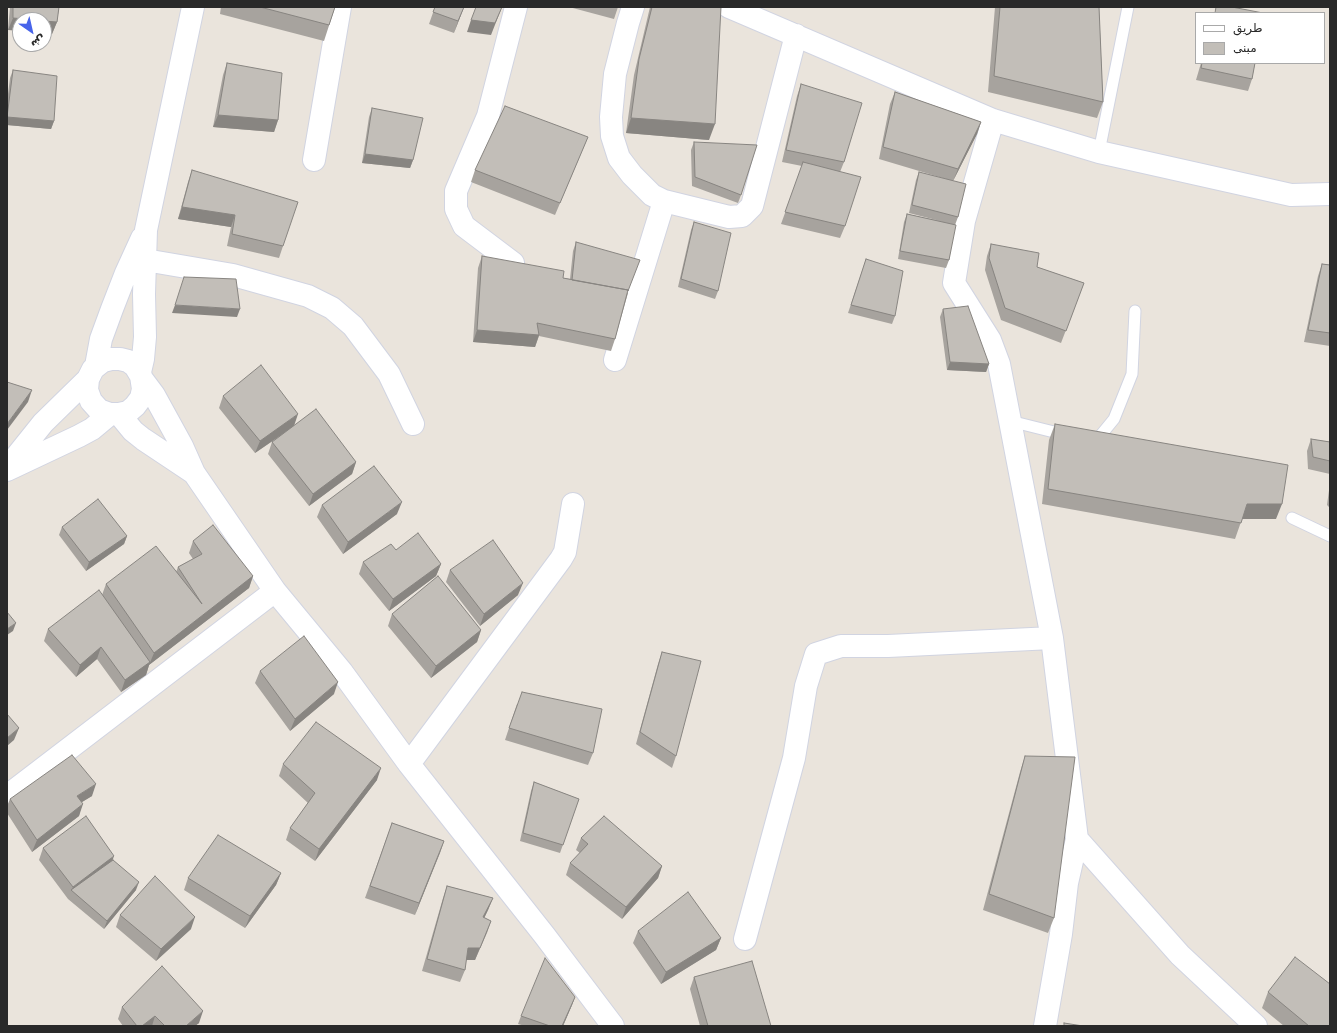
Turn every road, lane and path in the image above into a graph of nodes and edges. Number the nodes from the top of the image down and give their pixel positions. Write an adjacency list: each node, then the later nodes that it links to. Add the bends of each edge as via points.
1 (193, 7): 13 (street)
2 (340, 7): 10 (street)
3 (516, 7): 15 (street, via 488,116 456,191 456,209 464,226)
4 (633, 7): 12 (street, via 615,74 612,136 618,158 652,194)
5 (729, 7): 7 (street)
6 (1128, 7): 9 (lane)
7 (796, 35): 8 (street); 12 (street, via 752,206 742,216 729,217)
8 (993, 120): 9 (street); 21 (street, via 964,221 954,283 990,340 999,364)
9 (1099, 152): 11 (street, via 1291,195)
10 (314, 160)
11 (1330, 194)
12 (664, 201): 17 (street)
13 (146, 230): 14 (street); 18 (street, via 112,309)
14 (145, 260): 19 (street, via 145,338); 22 (street, via 233,275 308,296 332,308 353,326 389,374)
15 (513, 263)
16 (1135, 311): 21 (lane, via 1132,374 1114,419 1096,441)
17 (615, 360)
18 (92, 372): 19 (street, via 103,361 120,359 128,361); 20 (street, via 87,390 91,401 99,410); 23 (street, via 43,423)
19 (141, 376): 20 (street, via 141,398 128,412); 24 (street, via 182,446)
20 (114, 414): 23 (street, via 79,436); 24 (street, via 143,439)
21 (1010, 421): 29 (street)
22 (413, 424)
23 (7, 469)
24 (194, 473): 28 (street)
25 (573, 504): 30 (street, via 565,552 561,559)
26 (1292, 518): 27 (lane)
27 (1330, 536)
28 (275, 591): 30 (street, via 342,672); 31 (street)
29 (1052, 638): 32 (street); 33 (street, via 841,646 816,654 806,686 794,758)
30 (409, 764): 34 (street)
31 (7, 796)
32 (1077, 839): 35 (street, via 1067,883); 36 (street, via 1180,955)
33 (745, 939)
34 (614, 1026)
35 (1045, 1026)
36 (1256, 1026)

